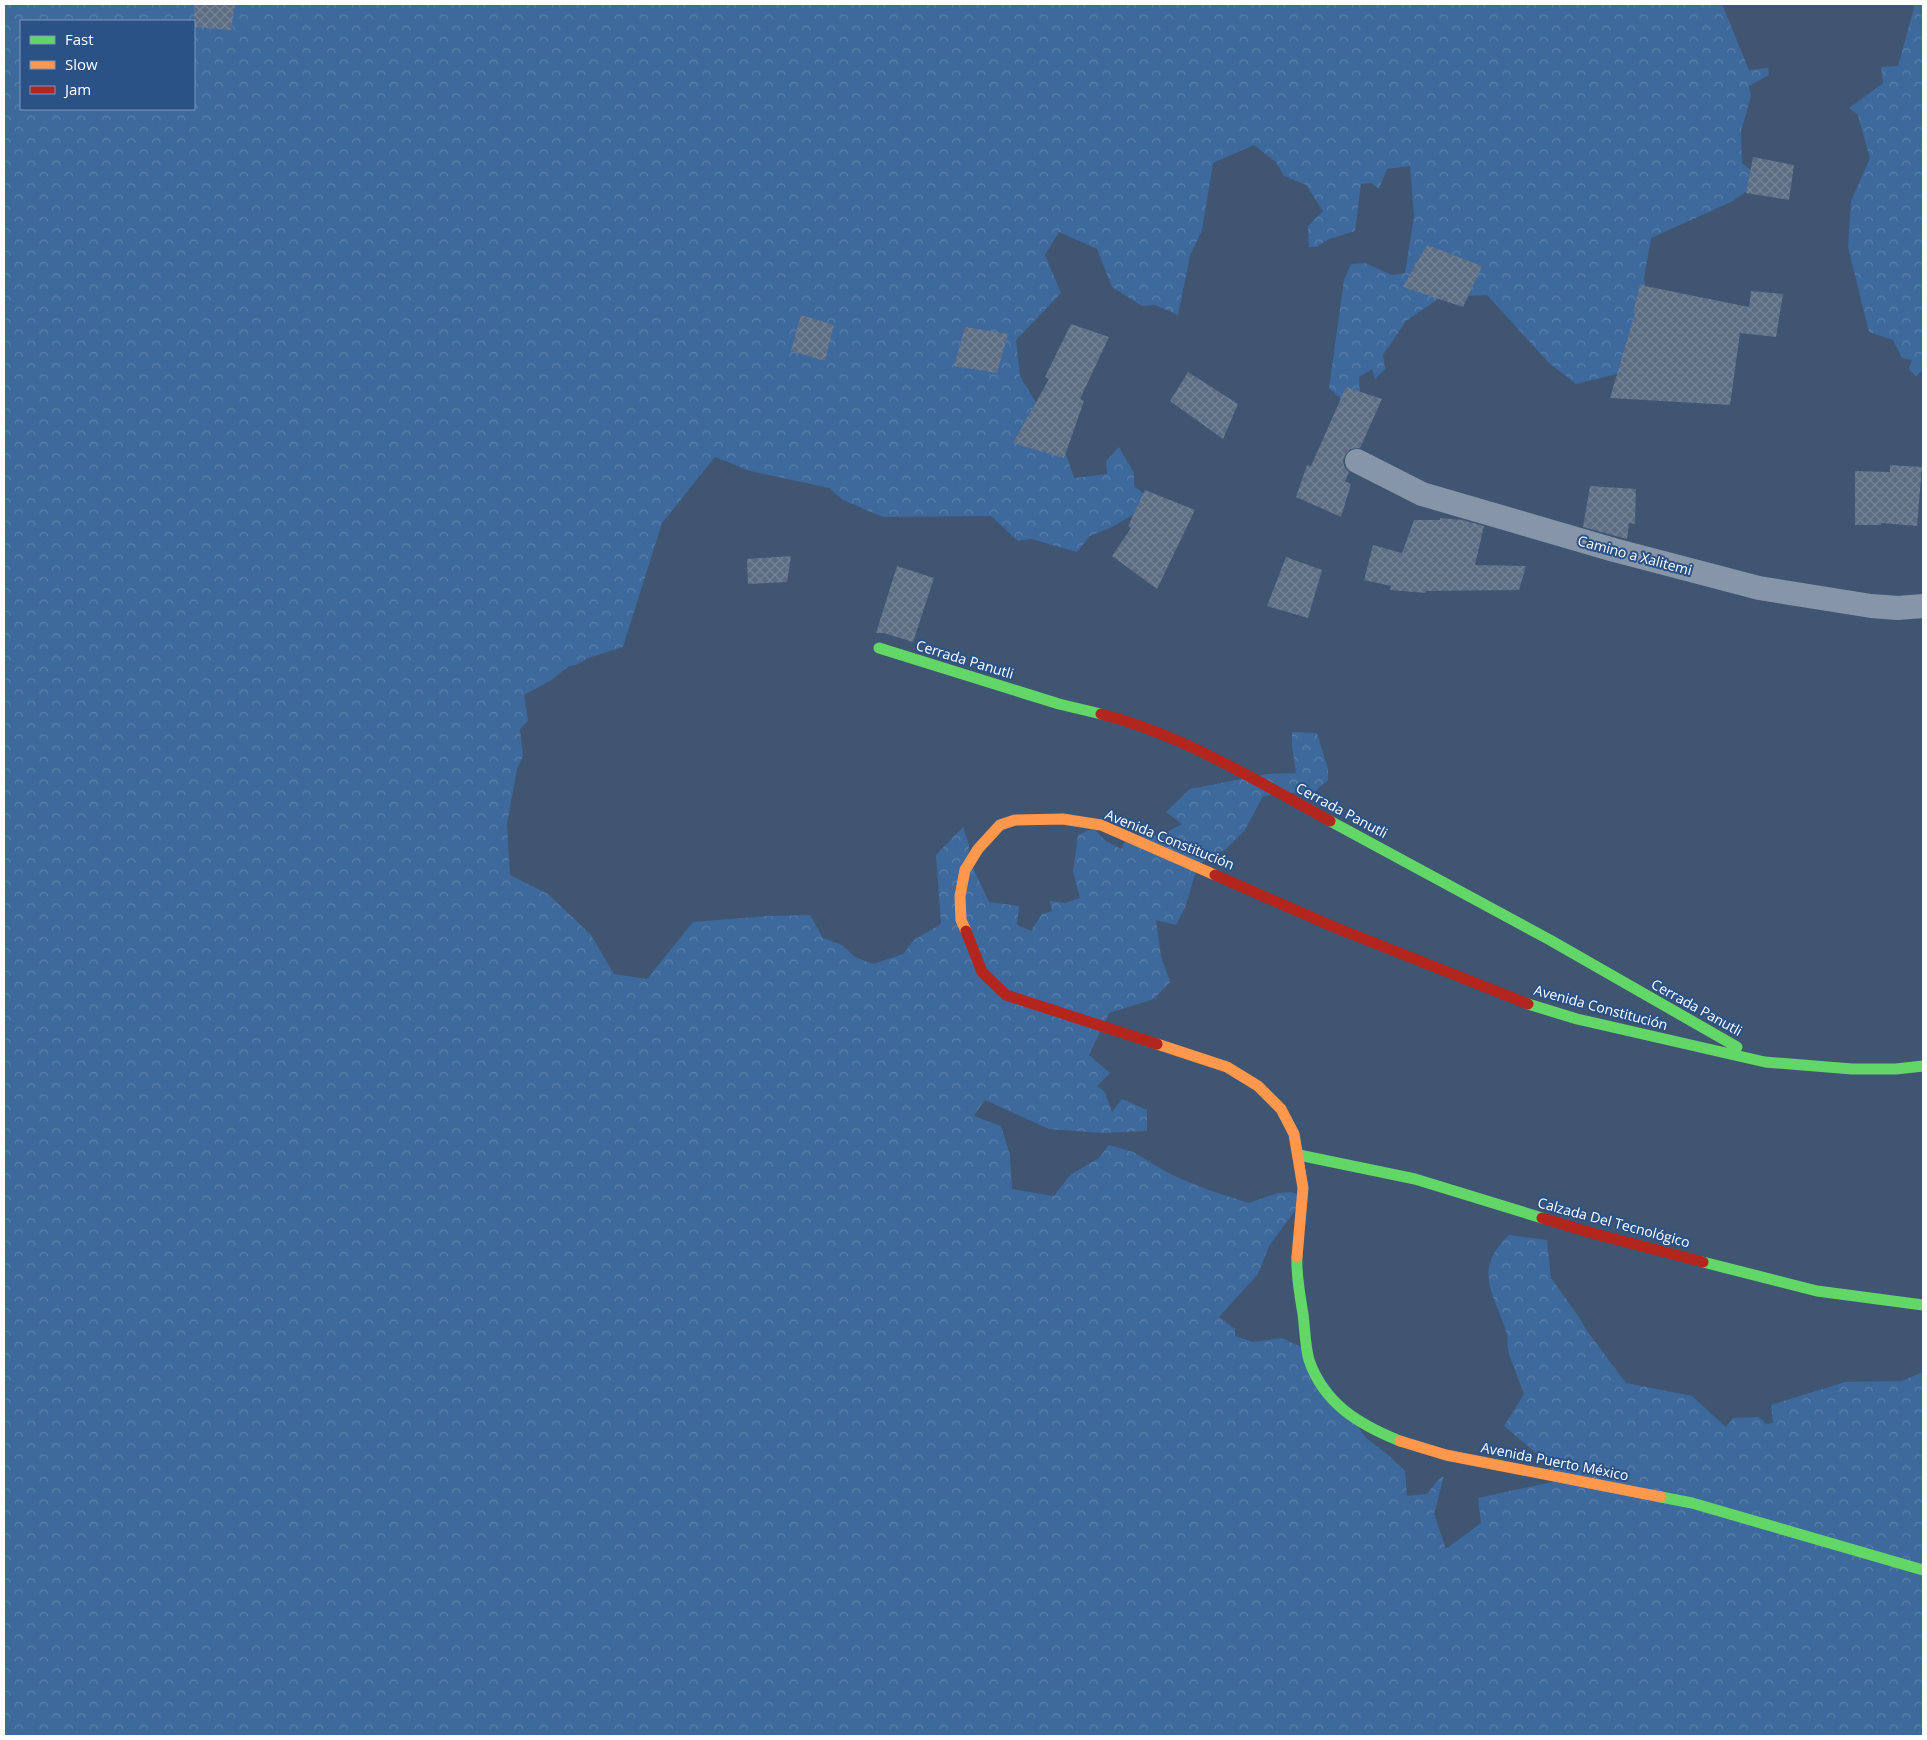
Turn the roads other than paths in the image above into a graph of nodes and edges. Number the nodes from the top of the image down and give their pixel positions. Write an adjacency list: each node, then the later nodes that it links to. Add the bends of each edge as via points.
1 (1357, 461): 2 (street, Camino a Xalitemi, via 1422,494 1760,588 1872,606)
2 (1923, 606)
3 (879, 648): 4 (main road, Cerrada Panutli, via 1059,704 1116,718 1176,740 1550,940)
4 (1765, 1062): 5 (main road, Avenida Constitución, via 1852,1069); 6 (main road, Avenida Constitución, via 1540,1008 1334,927 1101,826 1063,819 1015,820 1000,825 978,849 965,870 960,896 960,920 982,972 1006,995 1227,1067 1258,1086 1281,1109 1294,1134)
5 (1923, 1066)
6 (1299, 1155): 7 (main road, Avenida Constitución, via 1303,1188); 8 (main road, Calzada Del Tecnológico, via 1415,1179 1595,1234 1810,1289 1854,1298)
7 (1297, 1261): 9 (main road, Avenida Puerto México, via 1309,1359 1328,1394 1346,1413 1374,1431 1446,1455 1692,1503)
8 (1923, 1305)
9 (1923, 1570)

